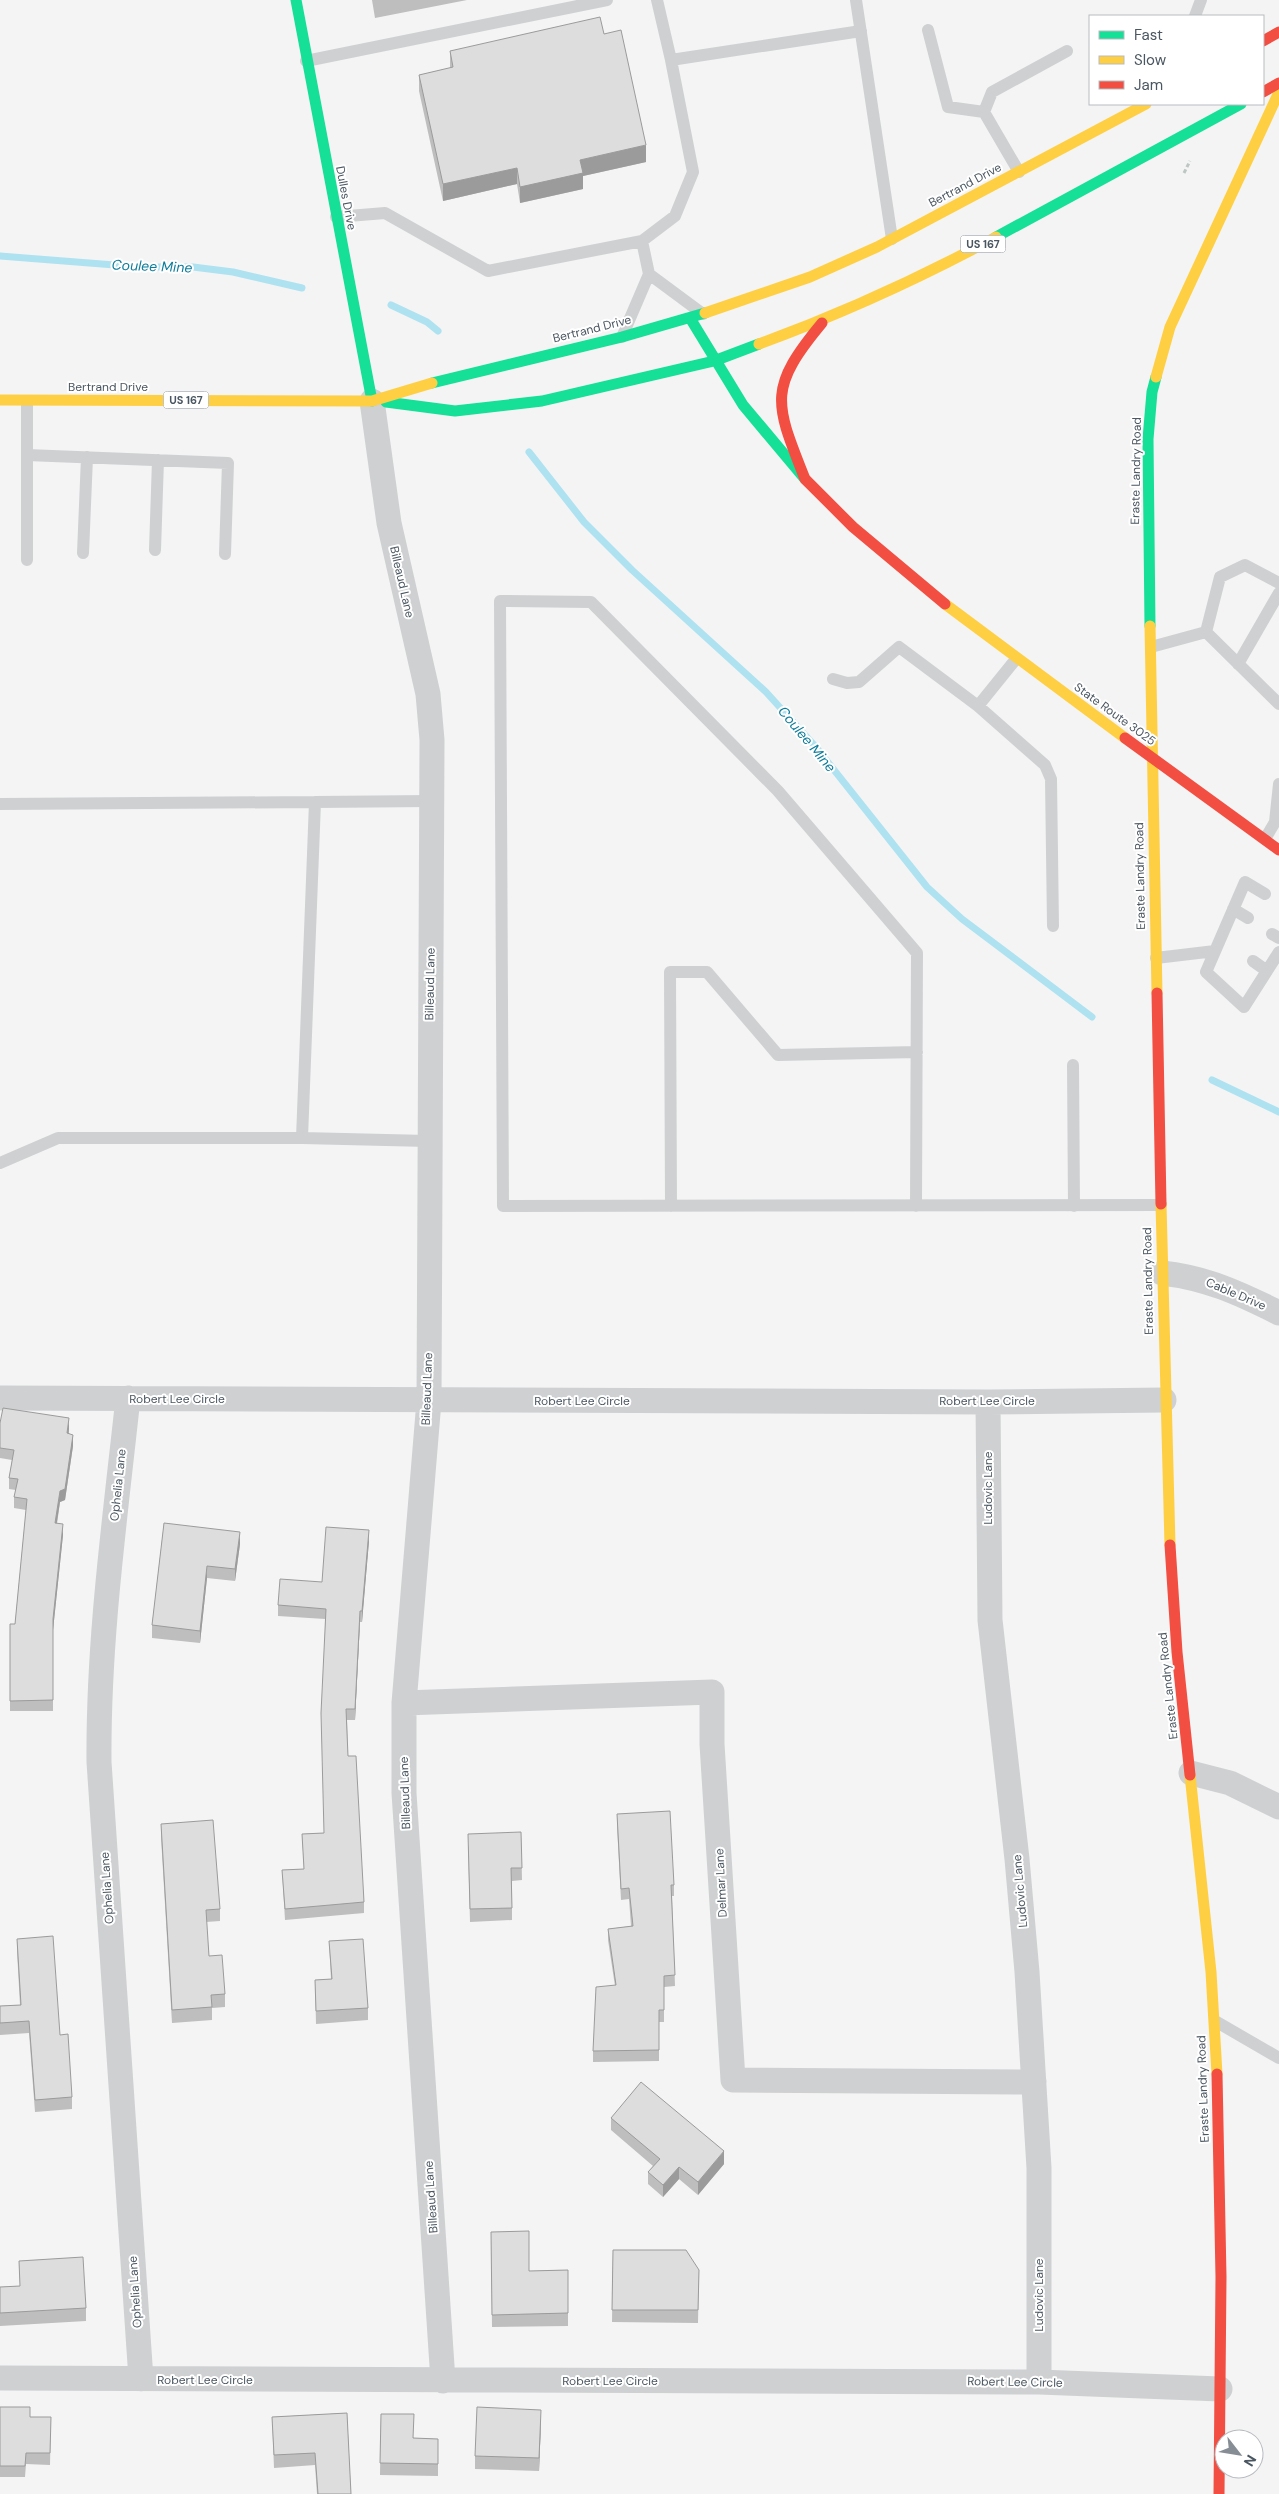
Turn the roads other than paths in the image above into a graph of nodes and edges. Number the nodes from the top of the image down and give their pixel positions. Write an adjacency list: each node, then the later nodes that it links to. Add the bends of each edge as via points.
1 (296, 0): 13 (main road, Dulles Drive)
2 (607, 0): 13 (lane)
3 (657, 0): 12 (lane)
4 (856, 0): 8 (lane)
5 (1202, 0): 6 (lane)
6 (1195, 15)
7 (928, 30): 19 (lane, via 948,107)
8 (861, 31): 12 (lane); 22 (lane)
9 (1279, 32): 10 (main road)
10 (1264, 40)
11 (1067, 51): 19 (lane, via 992,92)
12 (671, 60): 23 (lane, via 693,172 675,216)
13 (306, 61): 21 (main road, Dulles Drive)
14 (1279, 83): 15 (main road)
15 (1264, 91)
16 (1279, 92): 44 (main road, Eraste Landry Road, via 1181,298 1161,352 1152,392 1148,440)
17 (1144, 105): 20 (main road, Bertrand Drive / US 167)
18 (1239, 105): 27 (main road, US 167, via 944,265)
19 (984, 112): 20 (lane)
20 (1019, 172): 22 (main road, Bertrand Drive / US 167)
21 (336, 217): 23 (lane, via 385,213 488,271); 32 (main road, Dulles Drive)
22 (892, 239): 25 (main road, Bertrand Drive / US 167, via 810,276)
23 (642, 241): 24 (lane)
24 (649, 274): 25 (lane); 28 (lane)
25 (703, 314): 26 (main road, Bertrand Drive / US 167)
26 (690, 318): 28 (main road, Bertrand Drive / US 167); 29 (main road, State Route 3025)
27 (825, 320): 29 (main road, US 167); 36 (main road, via 787,368 780,397 783,422)
28 (622, 337): 32 (main road, Bertrand Drive / US 167, via 462,374)
29 (714, 361): 32 (main road, US 167, via 542,401 455,410); 36 (main road, State Route 3025, via 752,417)
30 (0, 400): 31 (main road, Bertrand Drive / US 167)
31 (27, 401): 32 (main road, Bertrand Drive / US 167); 33 (lane)
32 (372, 401): 52 (street, Billeaud Lane, via 389,523 428,694)
33 (27, 455): 34 (lane); 40 (lane)
34 (87, 457): 35 (lane); 38 (lane)
35 (158, 460): 37 (lane); 39 (lane, via 228,463)
36 (805, 479): 45 (main road, State Route 3025, via 853,527 936,600)
37 (155, 550)
38 (83, 553)
39 (225, 554)
40 (27, 560)
41 (1279, 583): 43 (lane, via 1245,565 1220,578)
42 (1279, 593): 46 (lane)
43 (1206, 632): 44 (lane); 46 (lane)
44 (1151, 647): 50 (main road, Eraste Landry Road)
45 (1016, 658): 49 (lane); 50 (main road, State Route 3025)
46 (1238, 664): 48 (lane)
47 (833, 679): 49 (lane, via 859,682 899,648)
48 (1279, 704)
49 (978, 706): 60 (lane, via 1045,765 1051,779)
50 (1152, 758): 55 (main road, State Route 3025); 63 (main road, Eraste Landry Road)
51 (1279, 784): 55 (lane, via 1275,822)
52 (432, 801): 53 (lane); 69 (street, Billeaud Lane)
53 (315, 802): 54 (lane); 68 (lane)
54 (0, 804)
55 (1265, 839): 56 (main road, State Route 3025)
56 (1279, 850)
57 (1265, 894): 58 (lane, via 1245,882)
58 (1233, 909): 59 (lane); 61 (lane)
59 (1248, 918)
60 (1054, 926)
61 (1221, 945): 63 (lane); 65 (lane, via 1206,972 1244,1007)
62 (1279, 952): 65 (lane)
63 (1156, 958): 74 (main road, Eraste Landry Road)
64 (1253, 962): 65 (lane)
65 (1267, 971)
66 (917, 1052): 71 (lane, via 778,1054 707,972 670,972); 71 (lane, via 918,953 778,791 591,602 500,601 503,1206); 72 (lane)
67 (1073, 1066): 73 (lane)
68 (302, 1138): 69 (lane); 70 (lane, via 58,1138)
69 (428, 1141): 80 (street, Billeaud Lane)
70 (0, 1163)
71 (671, 1206): 72 (lane)
72 (916, 1206): 73 (lane)
73 (1074, 1206): 74 (lane)
74 (1161, 1206): 75 (main road, Eraste Landry Road)
75 (1162, 1273): 76 (street, Cable Drive, via 1192,1277 1221,1286); 79 (main road, Eraste Landry Road)
76 (1279, 1313)
77 (0, 1398): 78 (street, Robert Lee Circle)
78 (128, 1398): 80 (street, Robert Lee Circle); 89 (street, Ophelia Lane, via 104,1616 99,1762)
79 (1164, 1400): 81 (street, Robert Lee Circle); 83 (main road, Eraste Landry Road, via 1177,1652)
80 (429, 1401): 81 (street, Robert Lee Circle); 82 (street, Billeaud Lane)
81 (988, 1402): 87 (street, Ludovic Lane, via 990,1620 1017,1859)
82 (404, 1703): 87 (street, Delmar Lane, via 712,1692 712,1744 733,2080); 90 (street, Billeaud Lane, via 404,1793)
83 (1192, 1773): 84 (street, via 1230,1783); 85 (main road, Eraste Landry Road)
84 (1279, 1807)
85 (1215, 2021): 86 (lane); 92 (main road, Eraste Landry Road, via 1221,2277)
86 (1279, 2058)
87 (1034, 2082): 91 (street, Ludovic Lane, via 1039,2168)
88 (0, 2378): 89 (street, Robert Lee Circle)
89 (141, 2379): 90 (street, Robert Lee Circle)
90 (443, 2381): 91 (street, Robert Lee Circle)
91 (1040, 2382): 92 (street, Robert Lee Circle)
92 (1220, 2389): 93 (main road, Eraste Landry Road)
93 (1219, 2494)

